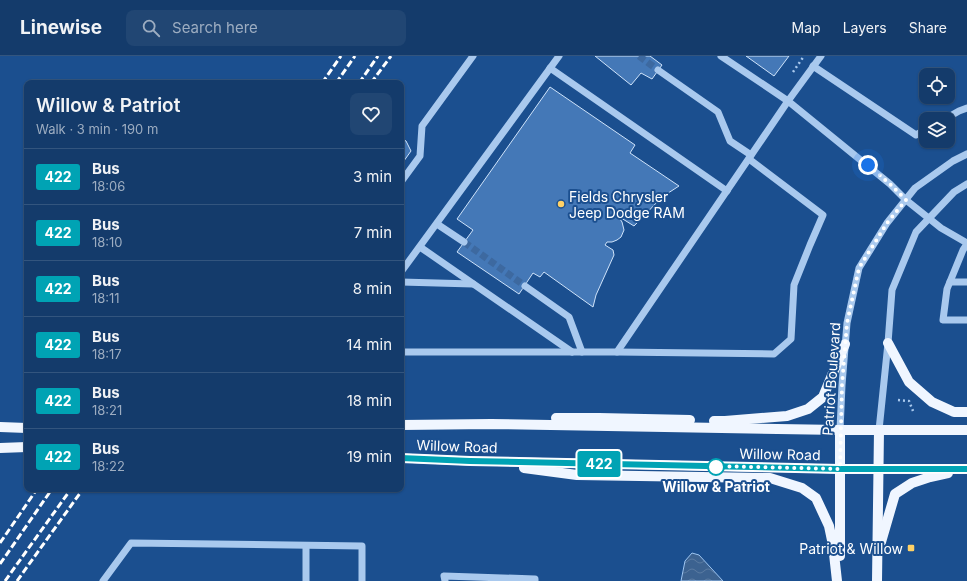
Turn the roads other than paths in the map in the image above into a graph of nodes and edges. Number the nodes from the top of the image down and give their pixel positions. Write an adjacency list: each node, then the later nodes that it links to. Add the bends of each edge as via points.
1 (473, 56): 14 (street, via 422,126 420,156)
2 (559, 56): 6 (street)
3 (721, 56): 8 (street)
4 (820, 56): 5 (street)
5 (813, 66): 8 (street); 11 (street, via 916,135)
6 (550, 68): 16 (street); 19 (street)
7 (658, 70): 13 (street, via 718,112 730,141)
8 (788, 101): 13 (street); 17 (street)
9 (967, 108): 10 (street)
10 (955, 113)
11 (919, 133)
12 (967, 154): 17 (street, Patriot Boulevard, via 915,188)
13 (750, 157): 16 (street); 35 (street, via 823,215 794,285 791,339 774,354)
14 (404, 178)
15 (967, 184): 18 (street, via 954,192)
16 (727, 191): 35 (street)
17 (906, 200): 18 (street); 31 (street, Patriot Boulevard, via 887,223 859,268)
18 (929, 218): 21 (street); 30 (street, via 916,232 892,290)
19 (437, 224): 20 (street); 22 (street)
20 (464, 242)
21 (967, 244): 25 (street)
22 (420, 247): 23 (street); 27 (street)
23 (404, 268)
24 (404, 282): 27 (street)
25 (950, 282): 26 (street); 29 (street, via 943,320)
26 (967, 282)
27 (473, 284): 33 (street)
28 (525, 286): 34 (street, via 570,317)
29 (967, 320)
30 (888, 343): 36 (main road, via 909,382 932,402 954,412); 42 (street)
31 (845, 344): 37 (main road, via 823,397 808,409 787,416 725,421 534,419); 41 (street, Patriot Boulevard)
32 (404, 352): 33 (street)
33 (572, 352): 34 (street)
34 (582, 352): 35 (street)
35 (617, 352)
36 (967, 412)
37 (491, 424): 38 (main road, Willow Road); 41 (main road, Willow Road)
38 (404, 425)
39 (0, 427): 40 (main road)
40 (24, 428)
41 (840, 430): 42 (main road, Willow Road); 48 (main road, Patriot Boulevard)
42 (879, 430): 43 (main road, Willow Road); 49 (main road)
43 (967, 430)
44 (24, 447): 45 (main road)
45 (0, 448)
46 (404, 458): 47 (main road, Willow Road)
47 (470, 461): 48 (main road, Willow Road); 58 (main road, via 577,475 770,478 802,488 816,498 829,526)
48 (840, 469): 49 (main road, Willow Road); 58 (main road, Patriot Boulevard)
49 (878, 469): 50 (main road, Willow Road); 52 (main road)
50 (967, 469): 52 (main road, via 912,483 895,494)
51 (306, 546): 53 (street, via 131,543); 54 (street); 55 (street, via 362,546)
52 (877, 556): 59 (main road)
53 (104, 581)
54 (306, 581)
55 (362, 581)
56 (445, 581): 57 (street, via 444,576)
57 (535, 581)
58 (839, 581)
59 (877, 581)

